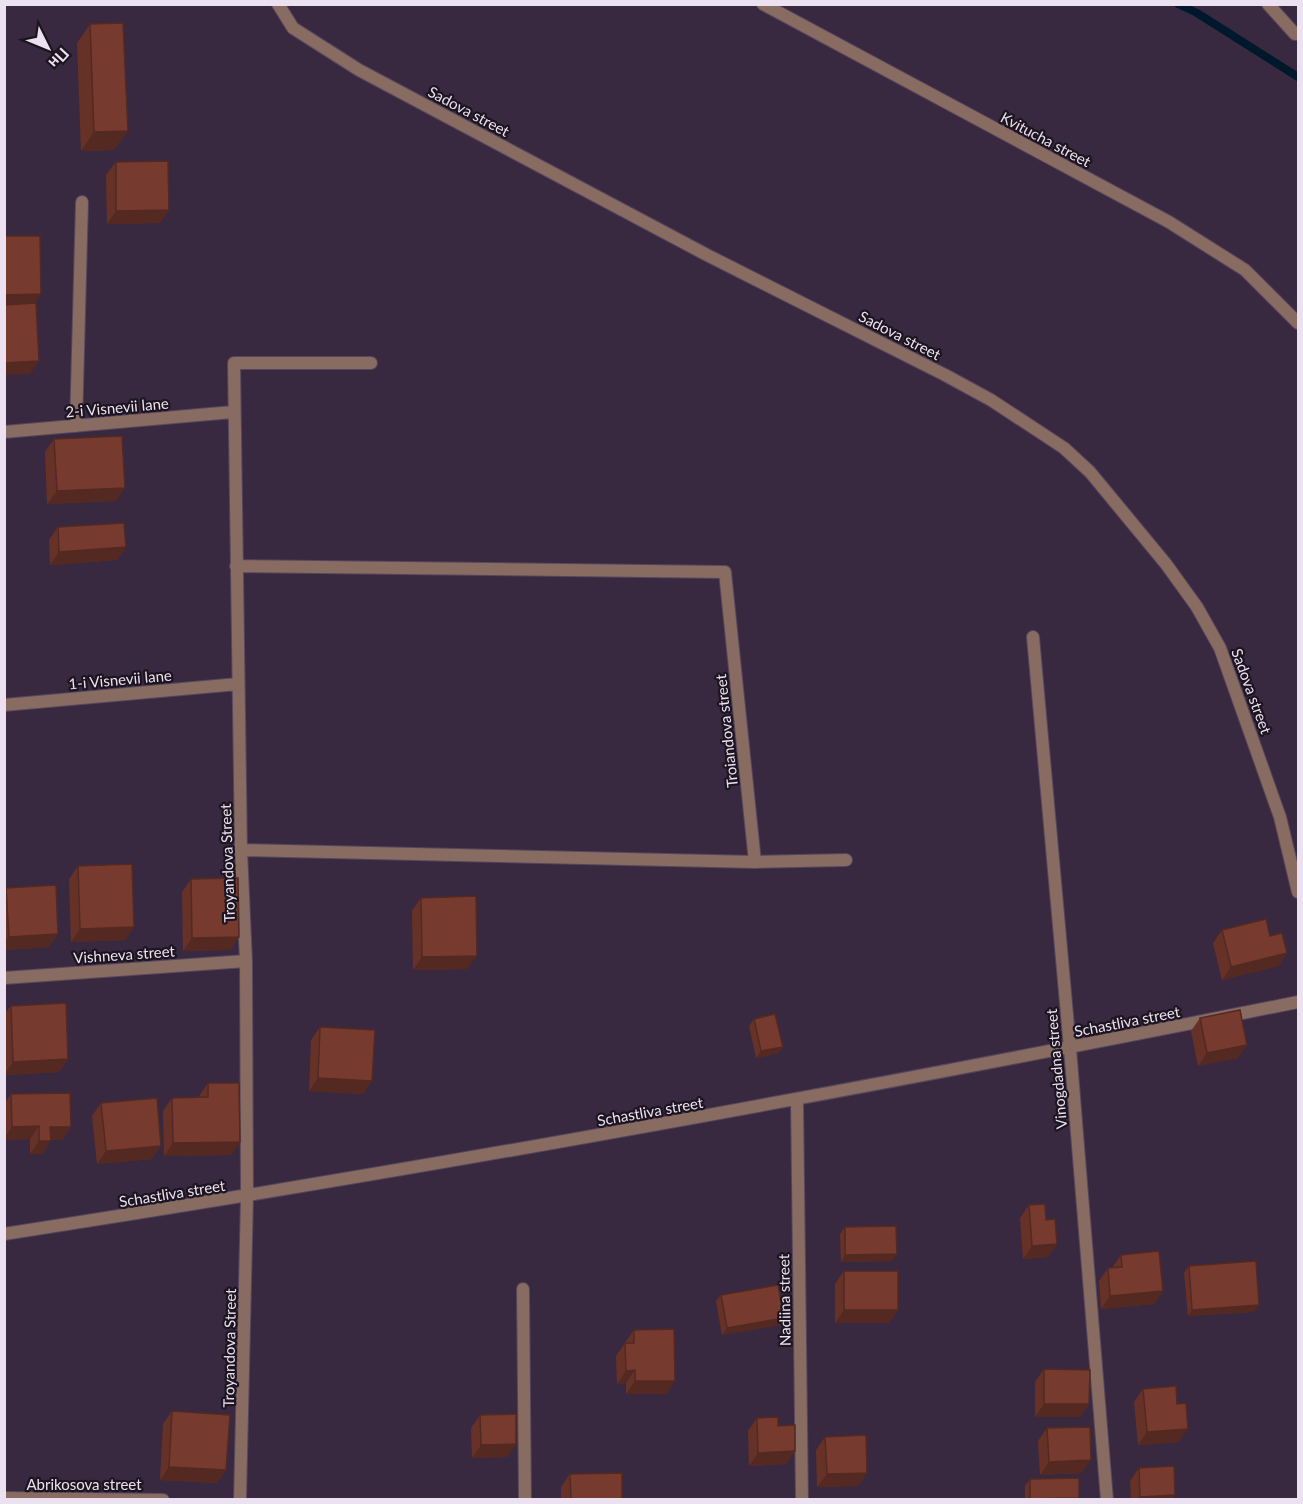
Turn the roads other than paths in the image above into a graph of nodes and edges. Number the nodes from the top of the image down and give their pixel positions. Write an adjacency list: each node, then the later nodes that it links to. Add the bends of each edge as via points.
1 (278, 4): 18 (street, Sadova street, via 293,28 359,70 707,255 945,375 1064,448 1090,472 1166,564 1220,648 1280,817)
2 (763, 4): 6 (street, Kvitucha street, via 1179,228 1245,270)
3 (1268, 4): 4 (street, via 1295,34)
4 (1299, 33)
5 (82, 202): 9 (street)
6 (1299, 323)
7 (371, 363): 8 (street, Troyandova Street, via 234,363)
8 (233, 412): 9 (street, 2-i Visnevii lane); 11 (street, Troyandova Street)
9 (76, 426): 10 (street, 2-i Visnevii lane)
10 (4, 432)
11 (236, 566): 13 (street, Troyandova Street); 17 (street, Troiandova street, via 725,572)
12 (1033, 637): 22 (street, Vinogdadna street)
13 (238, 684): 14 (street, 1-i Visnevii lane); 15 (street, Troyandova Street)
14 (4, 705)
15 (241, 850): 17 (street); 19 (street, Troyandova Street)
16 (846, 861): 17 (street)
17 (755, 862)
18 (1299, 892)
19 (246, 961): 20 (street, Vishneva street); 24 (street, Troyandova Street)
20 (4, 978)
21 (1299, 1002): 22 (street, Schastliva street)
22 (1070, 1048): 23 (street, Schastliva street); 32 (street, Vinogdadna street)
23 (797, 1100): 24 (street, Schastliva street); 31 (street, Nadiina street)
24 (247, 1197): 25 (street, Schastliva street); 29 (street, Troyandova Street)
25 (4, 1234)
26 (523, 1288): 30 (street)
27 (4, 1498): 28 (street, Abrikosova street)
28 (163, 1500)
29 (240, 1500)
30 (525, 1500)
31 (802, 1500)
32 (1107, 1500)

